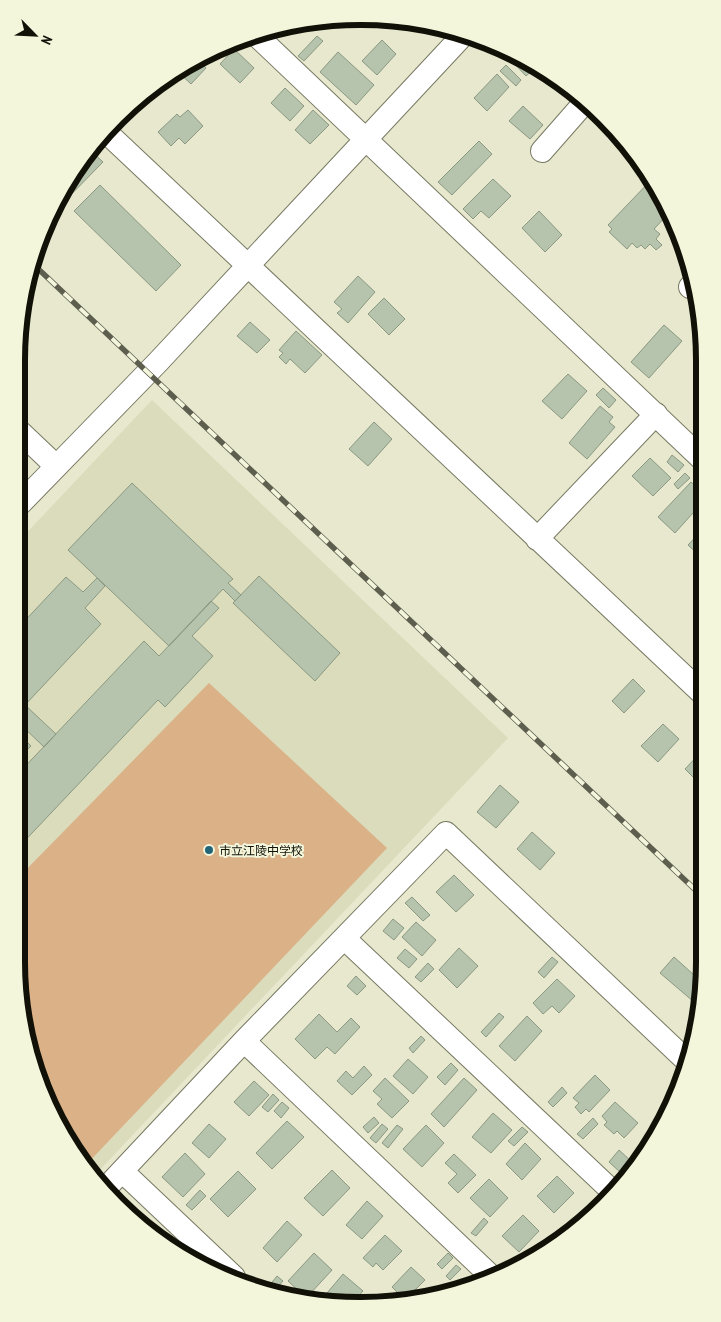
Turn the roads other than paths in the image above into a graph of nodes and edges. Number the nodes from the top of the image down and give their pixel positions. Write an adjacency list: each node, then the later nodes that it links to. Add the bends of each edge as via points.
1 (262, 40): 5 (street)
2 (459, 40): 5 (street)
3 (581, 107): 6 (street)
4 (110, 137): 7 (street)
5 (366, 138): 7 (street); 8 (street)
6 (542, 151)
7 (247, 265): 11 (street); 13 (street)
8 (656, 414): 10 (street); 13 (street)
9 (25, 437): 11 (street)
10 (696, 453)
11 (56, 466): 12 (street)
12 (25, 499)
13 (537, 539): 14 (street)
14 (696, 687)
15 (344, 938): 16 (street); 17 (street, via 446,833); 20 (street)
16 (244, 1040): 18 (street); 22 (street)
17 (682, 1056)
18 (122, 1171): 19 (street); 21 (street)
19 (109, 1184)
20 (609, 1188)
21 (224, 1267)
22 (487, 1272)

